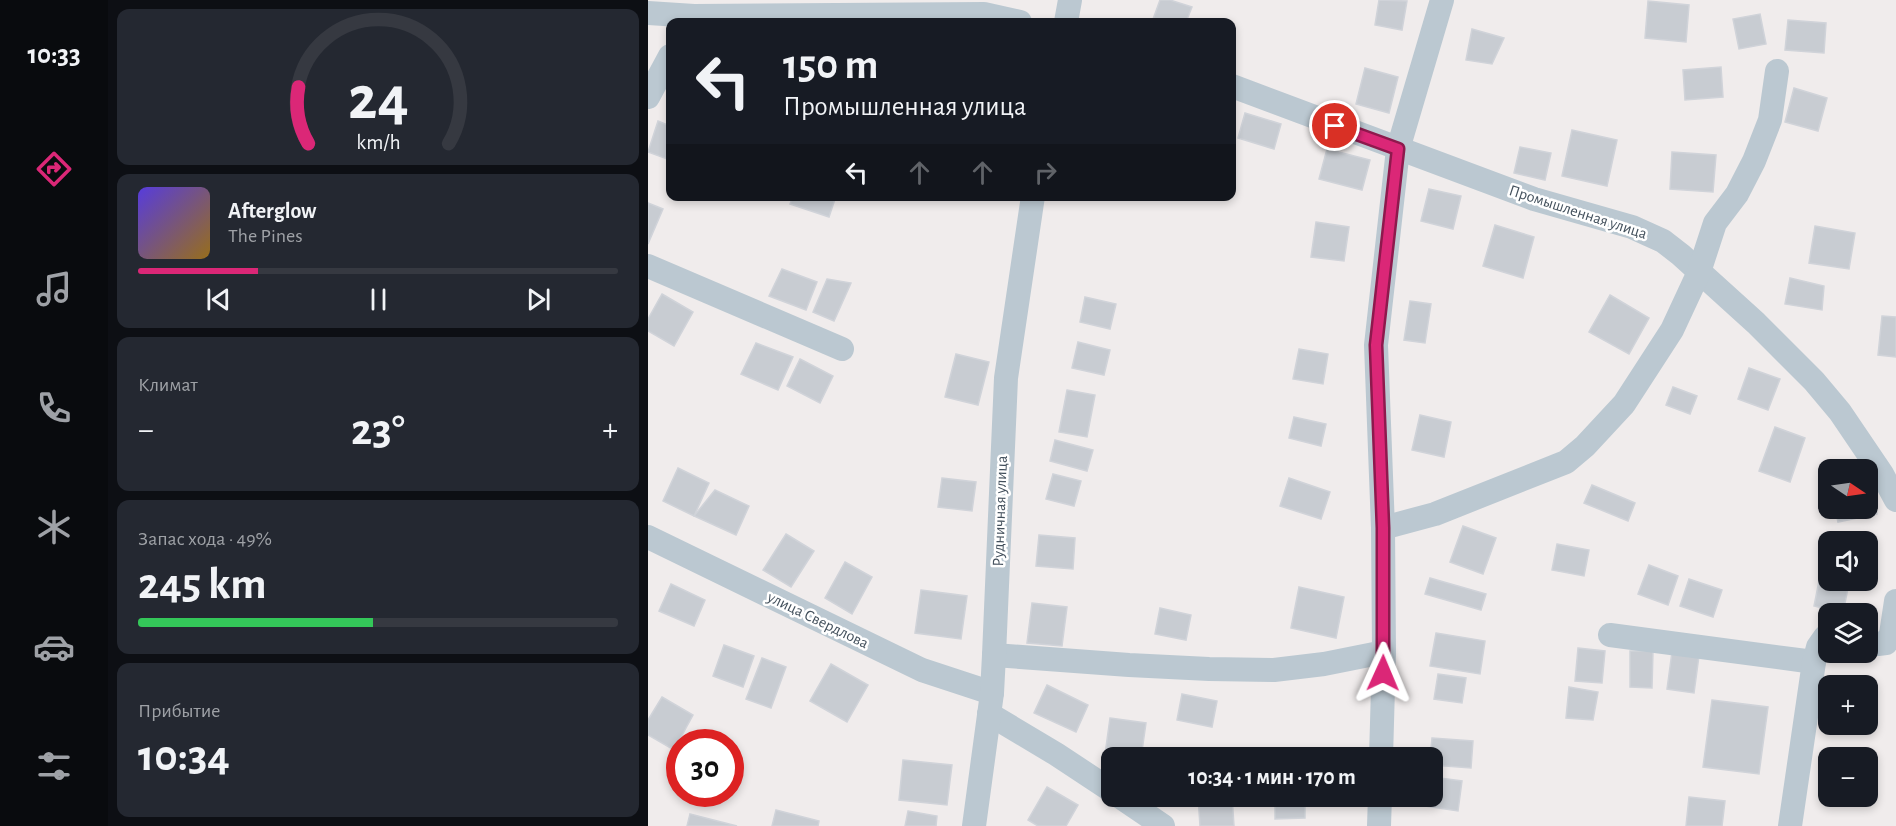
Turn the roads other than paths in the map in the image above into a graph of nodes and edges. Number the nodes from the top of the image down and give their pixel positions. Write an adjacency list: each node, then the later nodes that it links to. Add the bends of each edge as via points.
1 (1070, 0): 7 (street)
2 (1442, 0): 12 (street)
3 (648, 13): 4 (street)
4 (685, 18)
5 (750, 18): 6 (street, via 984,14)
6 (1002, 18)
7 (1067, 18)
8 (666, 63): 11 (street)
9 (1777, 71): 15 (street, via 1770,120 1737,194 1715,223)
10 (1236, 88): 12 (street, Промышленная улица)
11 (648, 96)
12 (1398, 149): 15 (street, Промышленная улица, via 1534,199 1632,227 1663,241); 18 (street, via 1376,345)
13 (1032, 201): 25 (street, Рудничная улица, via 1006,378)
14 (648, 266): 16 (street)
15 (1699, 272): 17 (street, Промышленная улица, via 1821,388); 18 (street, via 1672,330 1624,404 1566,462 1435,514)
16 (842, 349)
17 (1896, 500)
18 (1383, 528): 24 (street)
19 (648, 537): 27 (street, улица Свердлова)
20 (1896, 601): 22 (street, via 1891,634)
21 (1610, 635): 26 (street)
22 (1878, 641)
23 (1818, 647): 26 (street)
24 (1384, 652): 25 (street, via 1274,670); 28 (street)
25 (994, 655): 27 (street, Рудничная улица)
26 (1814, 662): 35 (street)
27 (990, 703): 29 (street, улица Свердлова); 32 (street, Рудничная улица)
28 (1381, 747)
29 (1101, 784)
30 (1135, 807): 33 (street)
31 (1380, 807): 34 (street)
32 (974, 826)
33 (1163, 826)
34 (1379, 826)
35 (1790, 826)

